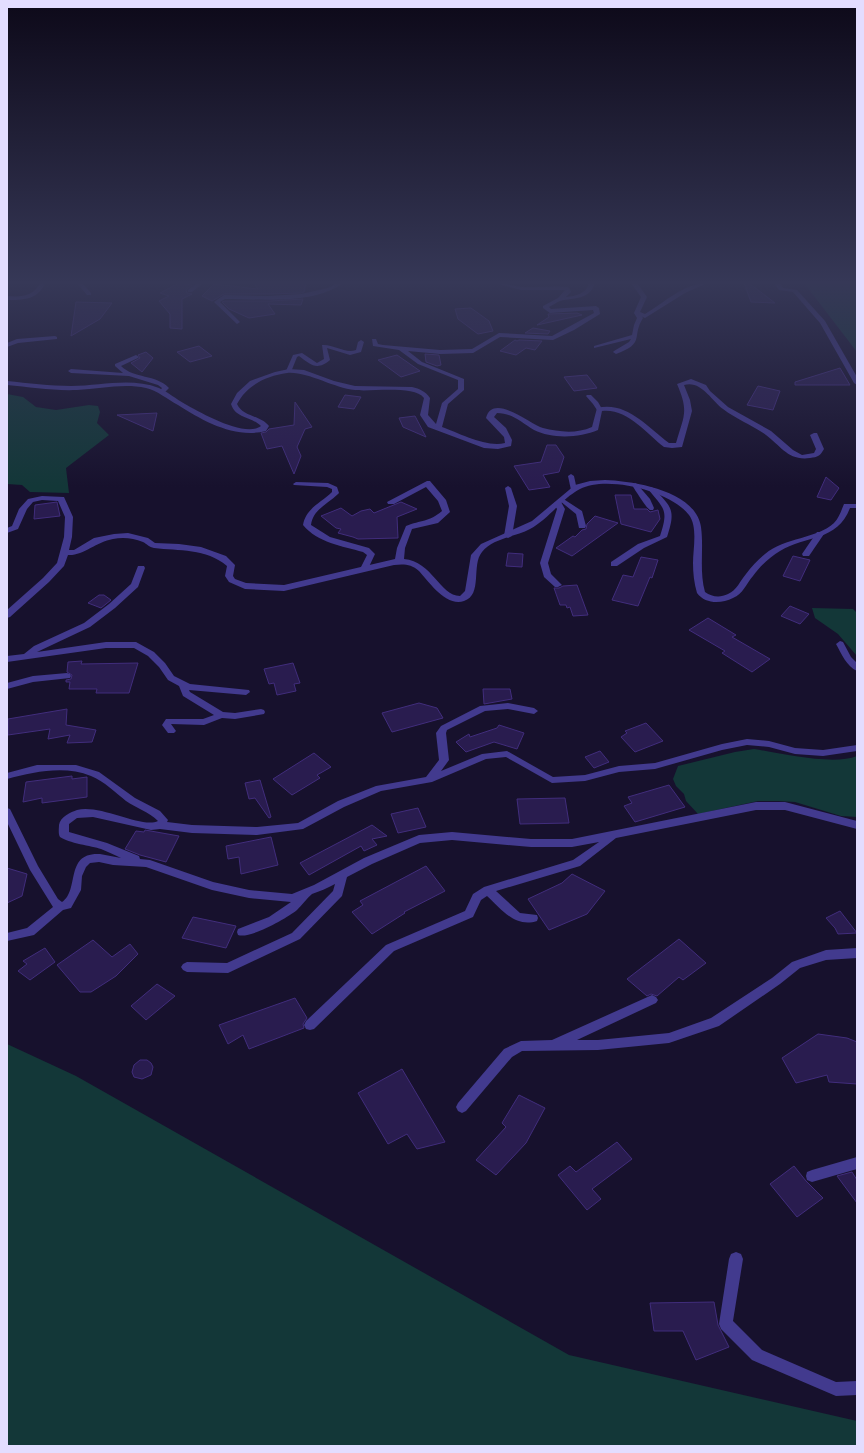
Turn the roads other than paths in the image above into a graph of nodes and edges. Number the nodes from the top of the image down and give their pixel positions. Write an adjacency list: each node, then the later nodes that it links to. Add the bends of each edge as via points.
1 (325, 351): 10 (lane, via 326,360 318,365 300,354 295,356)
2 (338, 351): 3 (lane, via 355,354)
3 (359, 351)
4 (403, 351): 17 (street, via 420,363 461,379 461,390 445,403)
5 (438, 351): 6 (street)
6 (473, 351)
7 (839, 351): 12 (street)
8 (136, 357): 11 (lane, via 117,365)
9 (71, 371): 11 (lane)
10 (289, 371): 14 (street, via 252,382 236,399 234,406 238,412 264,424 263,429 257,432 238,430 219,423); 17 (street, via 302,371 332,383 355,388 418,390 427,398 424,415 431,425)
11 (135, 376): 14 (lane, via 161,383 166,388)
12 (857, 382)
13 (7, 383): 14 (street, via 76,388 124,384 148,387)
14 (162, 392)
15 (589, 396): 16 (lane)
16 (599, 409): 17 (street, via 595,428 569,434 547,432 511,413 496,411 490,418 509,438 508,444 501,447 487,446); 18 (street, via 618,410 646,426 667,445 677,446 680,444 689,411 680,384 691,381 704,386 726,408 768,433 790,452 801,456 817,455 820,449)
17 (438, 428)
18 (814, 436)
19 (572, 476): 24 (lane)
20 (296, 484): 38 (lane, via 328,485 335,488 336,493 332,497 312,510 307,517 307,525 324,538 366,550 371,554)
21 (635, 485): 23 (street); 24 (street, via 596,483 583,485); 28 (lane)
22 (508, 488): 32 (lane, via 513,506)
23 (651, 489): 31 (street, via 677,500 693,514 697,525 700,589 704,596 712,599 720,600 736,594 758,565 781,547); 36 (lane, via 667,506 670,519 663,537 641,546)
24 (574, 490): 26 (street)
25 (391, 502): 35 (street, via 427,483 442,500 446,512 435,521 409,528)
26 (560, 502): 29 (lane, via 579,513); 32 (street, via 534,523); 39 (lane, via 561,509 544,563 547,575)
27 (857, 506): 31 (street, via 847,506 840,523)
28 (650, 508)
29 (582, 526)
30 (7, 531): 33 (street, via 15,527 24,504 34,497 61,500 69,517)
31 (820, 534): 34 (lane)
32 (508, 536): 35 (street, via 492,541 478,550 472,561 471,586 467,596 461,599 452,598 418,566)
33 (65, 552): 38 (street, via 75,553 97,540 128,535 153,544 193,548 224,558 231,565 229,576 233,582 242,586 268,589 284,588); 40 (street, via 61,564 51,575)
34 (806, 554)
35 (399, 561): 38 (street)
36 (614, 564)
37 (141, 568): 42 (lane, via 135,585 87,625)
38 (364, 569)
39 (558, 585)
40 (7, 615)
41 (840, 644): 44 (lane)
42 (24, 656): 43 (lane); 46 (lane, via 106,645 136,645 151,654 171,678)
43 (7, 659)
44 (857, 668)
45 (67, 676): 47 (lane, via 33,679)
46 (182, 684): 48 (lane, via 188,687); 51 (lane, via 186,694)
47 (7, 686)
48 (246, 692)
49 (534, 711): 55 (lane, via 508,706 483,708 444,728 441,733 444,760)
50 (261, 712): 51 (lane, via 235,716)
51 (221, 715): 52 (lane, via 204,722 169,721 166,725)
52 (171, 731)
53 (857, 748): 55 (lane, via 823,753 795,751 769,744 747,742 655,766 619,769 585,778 552,780 507,754 485,756)
54 (7, 776): 58 (lane, via 37,768 73,767 96,774 132,800 157,814 163,820)
55 (429, 780): 58 (lane, via 379,788 341,804 300,826 257,831 192,829)
56 (7, 812): 64 (lane, via 54,902)
57 (857, 824): 59 (lane, via 785,806 756,806)
58 (160, 825): 60 (lane, via 153,828 86,812 74,814 64,823 64,834)
59 (614, 836): 61 (lane, via 572,843 531,843 452,836 419,839); 62 (lane, via 576,863)
60 (146, 863): 63 (lane, via 212,886 249,894 292,898); 64 (lane, via 100,858 87,860 77,876 76,890 67,905)
61 (342, 875): 63 (lane); 69 (lane, via 338,893 296,936 228,968)
62 (488, 890): 65 (lane, via 518,917); 71 (lane, via 477,897 469,914 390,948)
63 (306, 894): 66 (lane, via 295,907 282,916)
64 (60, 907): 67 (lane, via 30,932)
65 (533, 918)
66 (242, 932)
67 (7, 937)
68 (857, 953): 72 (lane, via 826,955 796,965 715,1022 669,1038 598,1045)
69 (186, 967)
70 (652, 1000): 72 (lane)
71 (310, 1025)
72 (553, 1046): 73 (lane, via 521,1046 508,1052)
73 (462, 1108)
74 (857, 1163): 75 (lane)
75 (812, 1176)
76 (736, 1259): 77 (lane, via 726,1324 757,1355 836,1389)
77 (857, 1388)

